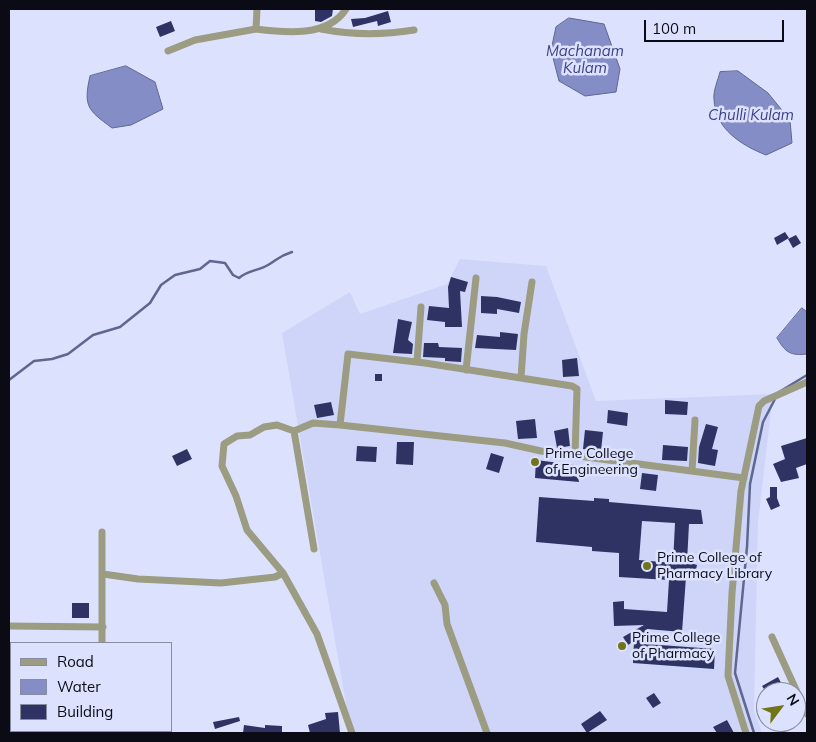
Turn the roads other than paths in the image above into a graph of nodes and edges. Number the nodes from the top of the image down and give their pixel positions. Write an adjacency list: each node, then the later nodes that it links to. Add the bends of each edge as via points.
1 (257, 9): 4 (street)
2 (346, 9): 3 (street)
3 (339, 20): 5 (street); 7 (street)
4 (256, 29): 5 (street); 8 (street, via 195,40)
5 (321, 30): 7 (street)
6 (414, 30): 7 (street, via 388,34)
7 (340, 33)
8 (168, 51)
9 (476, 278): 13 (street)
10 (532, 282): 14 (street)
11 (421, 307): 12 (street)
12 (417, 362): 13 (street); 17 (street, via 348,354)
13 (466, 370): 14 (street)
14 (521, 378): 19 (street, via 577,388)
15 (807, 383): 21 (street, via 759,406)
16 (695, 420): 20 (street)
17 (340, 425): 18 (street, via 313,423); 19 (street, via 505,443)
18 (294, 431): 23 (street); 24 (street, via 277,425 237,436 224,444 222,466 236,496 246,530)
19 (575, 456): 20 (street)
20 (692, 471): 21 (street)
21 (744, 478): 34 (street, via 732,593 728,676)
22 (102, 532): 25 (street)
23 (314, 549)
24 (283, 573): 25 (street, via 275,577 221,583); 32 (street, via 323,644)
25 (103, 574): 28 (street)
26 (434, 583): 33 (street, via 445,605 447,624)
27 (9, 626): 28 (street)
28 (103, 627): 30 (street)
29 (772, 637): 31 (street)
30 (102, 642)
31 (807, 714)
32 (352, 733)
33 (487, 733)
34 (746, 733)

